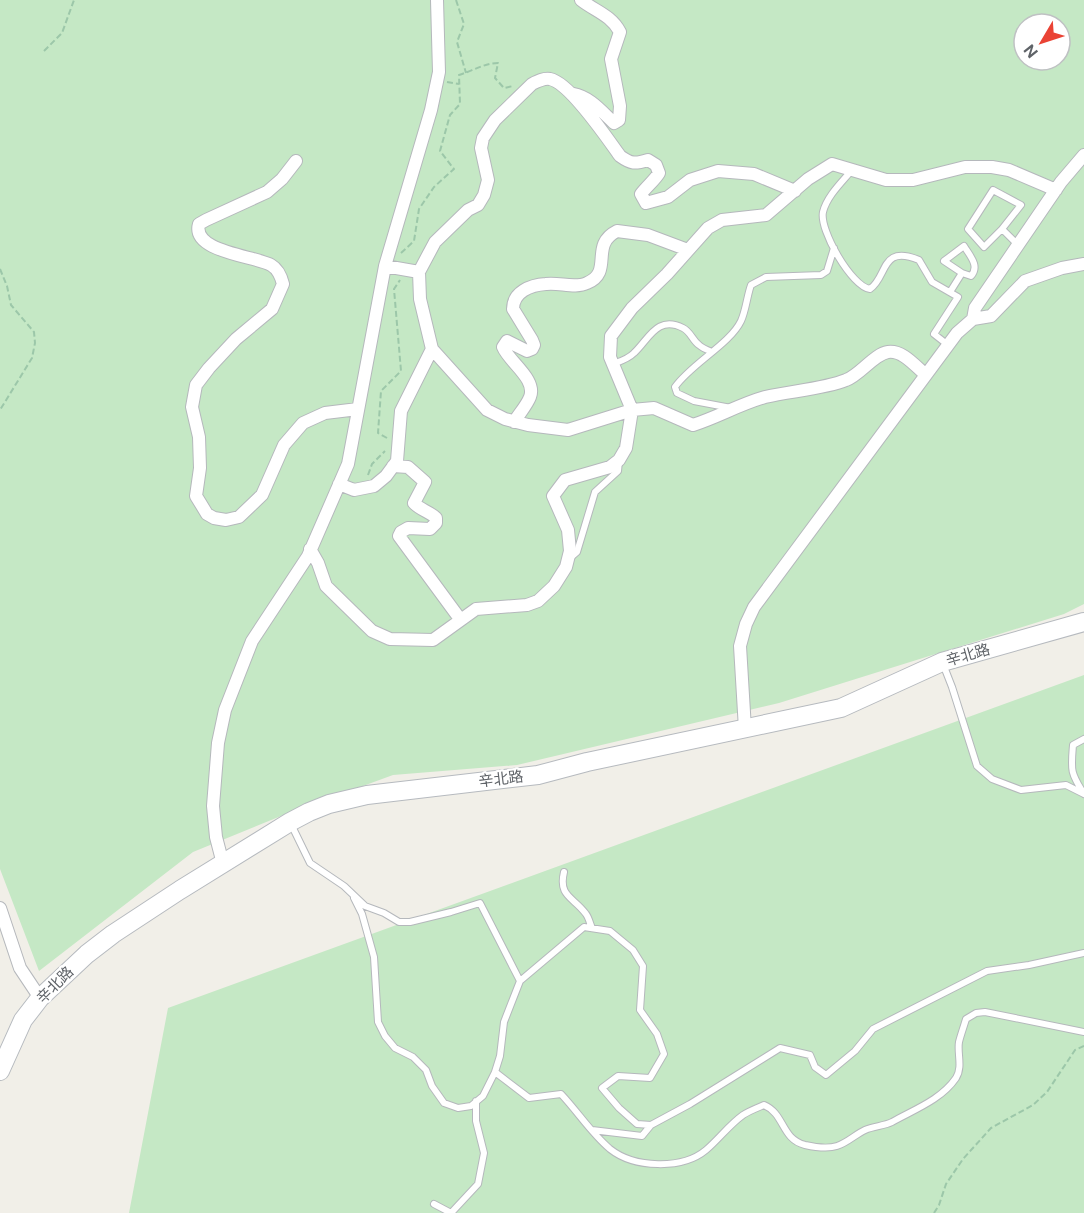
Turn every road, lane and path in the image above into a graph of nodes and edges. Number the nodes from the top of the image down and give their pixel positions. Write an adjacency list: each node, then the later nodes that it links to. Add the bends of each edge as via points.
1 (74, 0): 5 (path, via 62,33)
2 (437, 0): 21 (street, via 439,72)
3 (456, 0): 6 (path, via 464,24 458,42)
4 (580, 0): 8 (street, via 603,12 620,32 611,59 619,120 614,123 590,100)
5 (44, 51)
6 (466, 73): 7 (path, via 487,63 498,63 495,78 504,88); 21 (path, via 459,75 460,104 450,115 440,151 454,169 434,187 419,209 414,242 400,254)
7 (532, 84): 8 (street, via 549,79); 21 (street, via 495,120 483,138 481,148 488,180 478,205)
8 (572, 94): 13 (street, via 620,156 630,163 648,160 656,165 659,173 655,181 641,194 646,203 668,197 690,180 718,171 754,174)
9 (1084, 155): 12 (street)
10 (296, 161): 31 (street, via 267,192 199,224 200,237 208,244 271,265 280,273 283,284 272,309 236,339 196,386 192,407 199,437 200,468 195,496 214,518 239,517 262,495 284,445 303,423 325,413)
11 (853, 170): 12 (street, via 886,180 913,180 977,166 1009,170); 13 (street, via 832,164); 17 (lane, via 831,195 823,212 822,224)
12 (1056, 190): 16 (street)
13 (795, 191): 19 (street, via 766,215 723,220 708,228)
14 (1002, 229): 15 (lane, via 984,247); 15 (lane, via 1021,205 993,190 968,229); 16 (lane)
15 (976, 238): 18 (lane)
16 (1018, 246): 25 (street, via 975,308)
17 (834, 248): 24 (lane, via 864,288 874,287 884,266 900,256 919,261 933,282); 28 (lane, via 827,271 821,275 766,277 751,285 741,321)
18 (966, 249): 23 (lane, via 976,265 975,272 971,276); 23 (lane, via 964,246 944,261)
19 (688, 250): 29 (street, via 632,308 611,336); 35 (street, via 648,235 617,231 605,240 601,269 587,284 545,284 515,297 513,309 534,345 527,351 507,341 503,347 531,389)
20 (1084, 264): 25 (street, via 1025,281 991,316)
21 (402, 268): 27 (street, via 420,299); 31 (street); 36 (path, via 394,289 401,372 381,391 378,433 387,437)
22 (0, 269): 33 (path, via 11,305 34,332 35,343 32,358)
23 (962, 273): 24 (lane)
24 (950, 292): 26 (lane, via 958,297 934,334)
25 (973, 319): 26 (street)
26 (948, 345): 30 (street)
27 (432, 349): 35 (street, via 487,410); 39 (street, via 401,411 397,460)
28 (712, 352): 29 (lane, via 700,346 689,332 671,324 654,329 635,352); 32 (lane, via 681,378 675,387 677,393)
29 (613, 364): 34 (street)
30 (926, 375): 32 (street, via 901,354 887,352 846,381 766,397); 47 (street, via 754,607 740,646)
31 (358, 409): 40 (street, via 348,464)
32 (731, 409): 34 (street, via 693,425 654,408)
33 (0, 410)
34 (632, 410): 35 (street, via 568,430); 38 (street, via 626,448)
35 (514, 422)
36 (387, 443)
37 (388, 449): 41 (path, via 372,464)
38 (619, 460): 43 (lane, via 618,471 595,492 577,552); 43 (street, via 610,467 565,480 553,496 568,530)
39 (393, 466): 41 (street, via 374,486); 44 (street, via 408,467 425,482 414,503 432,514 436,524 430,529 408,528 399,536)
40 (339, 484): 41 (street); 42 (street)
41 (362, 489)
42 (310, 549): 44 (street, via 326,586 372,631 390,639 434,640); 51 (street, via 252,641 225,710 213,806)
43 (567, 560): 44 (street, via 554,586 538,601 476,609)
44 (460, 619)
45 (1084, 622): 46 (main road, 辛北路)
46 (942, 662): 47 (main road, 辛北路, via 841,708); 49 (lane, via 977,766 992,779 1021,790 1066,785)
47 (745, 729): 50 (main road, 辛北路, via 538,775 348,799)
48 (1084, 738): 49 (lane, via 1073,745 1071,761 1072,776)
49 (1084, 794)
50 (290, 822): 51 (main road, 辛北路); 53 (lane, via 310,863)
51 (223, 864): 58 (main road, 辛北路, via 113,934)
52 (564, 872): 55 (lane, via 565,892 586,914)
53 (353, 895): 57 (lane, via 365,906 399,922 480,903); 63 (lane, via 374,957 378,1022 385,1036 426,1070 444,1103 458,1108)
54 (0, 908): 58 (street, via 20,969)
55 (592, 928): 57 (lane, via 584,927); 64 (lane, via 610,931 633,950 643,966 640,1010 657,1034 664,1054 650,1078 618,1076 602,1088 637,1124)
56 (1084, 953): 64 (lane, via 987,971 873,1029 855,1051 826,1075 815,1067 810,1055 780,1048)
57 (520, 981): 62 (lane, via 504,1022 501,1056)
58 (40, 998): 61 (main road, 辛北路, via 23,1020)
59 (1084, 1032): 65 (lane, via 976,1013 966,1019 959,1042 957,1077 940,1094 909,1114 866,1129 837,1146 804,1145 793,1140 774,1109 764,1105 744,1115 704,1152 681,1163 639,1161 612,1150)
60 (1084, 1046): 67 (path, via 1075,1050 1047,1092 1033,1105 991,1128 963,1159 946,1184)
61 (0, 1071)
62 (495, 1072): 63 (lane, via 483,1096); 65 (lane, via 529,1098 561,1094)
63 (476, 1101): 66 (lane, via 476,1121 484,1153 478,1184 451,1213)
64 (651, 1125): 65 (lane, via 642,1136)
65 (591, 1130)
66 (434, 1204)
67 (934, 1213)

